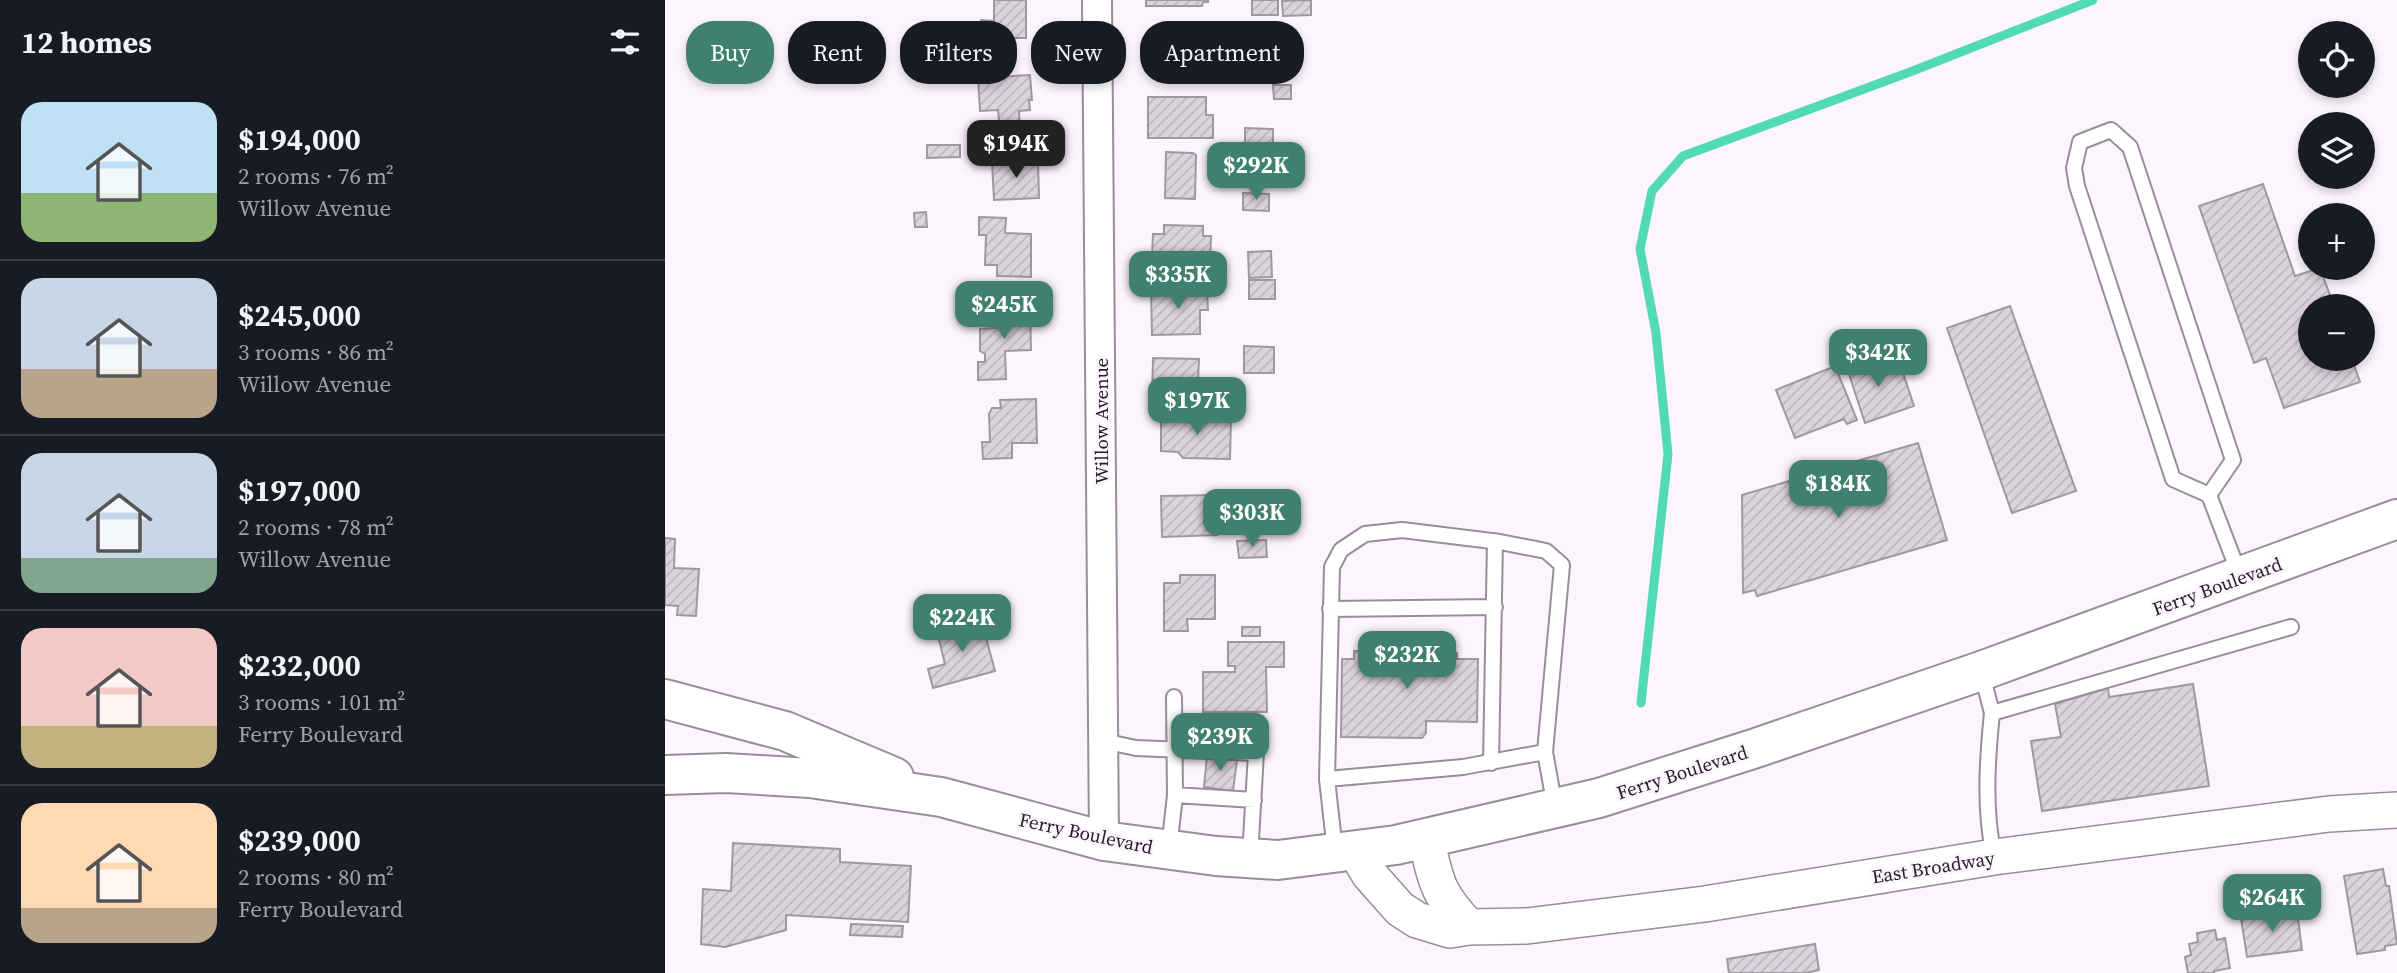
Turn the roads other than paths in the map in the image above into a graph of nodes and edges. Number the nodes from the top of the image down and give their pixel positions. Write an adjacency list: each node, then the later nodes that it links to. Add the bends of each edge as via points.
1 (1097, 0): 13 (street, Willow Avenue)
2 (2209, 495): 2 (lane, via 2232,460 2130,148 2111,130 2080,142 2074,168 2077,186 2173,479); 5 (lane)
3 (2397, 519): 5 (main road, Ferry Boulevard)
4 (1495, 541): 6 (lane); 7 (lane, via 1402,530 1366,534 1341,550 1332,567); 15 (lane, via 1546,551 1562,565)
5 (2241, 577): 9 (main road, Ferry Boulevard)
6 (1495, 607): 7 (lane); 16 (lane)
7 (1330, 609): 18 (lane)
8 (2291, 626): 12 (lane)
9 (1981, 671): 12 (lane); 22 (main road, Ferry Boulevard, via 1728,757)
10 (1174, 697): 14 (lane)
11 (665, 699): 20 (main road, Ferry Boulevard, via 785,731)
12 (1992, 713): 28 (lane, via 1987,768)
13 (1103, 741): 14 (lane, via 1136,748); 25 (street, Willow Avenue)
14 (1175, 748): 19 (lane); 21 (lane, via 1256,753)
15 (1545, 752): 16 (lane); 22 (lane)
16 (1491, 763): 18 (lane)
17 (665, 775): 20 (main road, Ferry Boulevard, via 810,778)
18 (1327, 779): 27 (lane)
19 (1175, 795): 21 (lane); 26 (lane)
20 (941, 797): 25 (main road, Ferry Boulevard)
21 (1254, 800): 29 (lane)
22 (1555, 808): 24 (main road, Ferry Boulevard)
23 (2397, 810): 28 (street, East Broadway, via 2329,814)
24 (1426, 838): 27 (main road, Ferry Boulevard); 30 (street, via 1441,894)
25 (1104, 841): 26 (main road, Ferry Boulevard)
26 (1169, 850): 29 (main road, Ferry Boulevard)
27 (1345, 852): 29 (main road, Ferry Boulevard, via 1278,860); 30 (street, East Broadway, via 1400,909 1417,920 1450,930)
28 (1994, 857): 30 (street, East Broadway, via 1705,904 1527,926)
29 (1250, 858)
30 (1469, 928)

